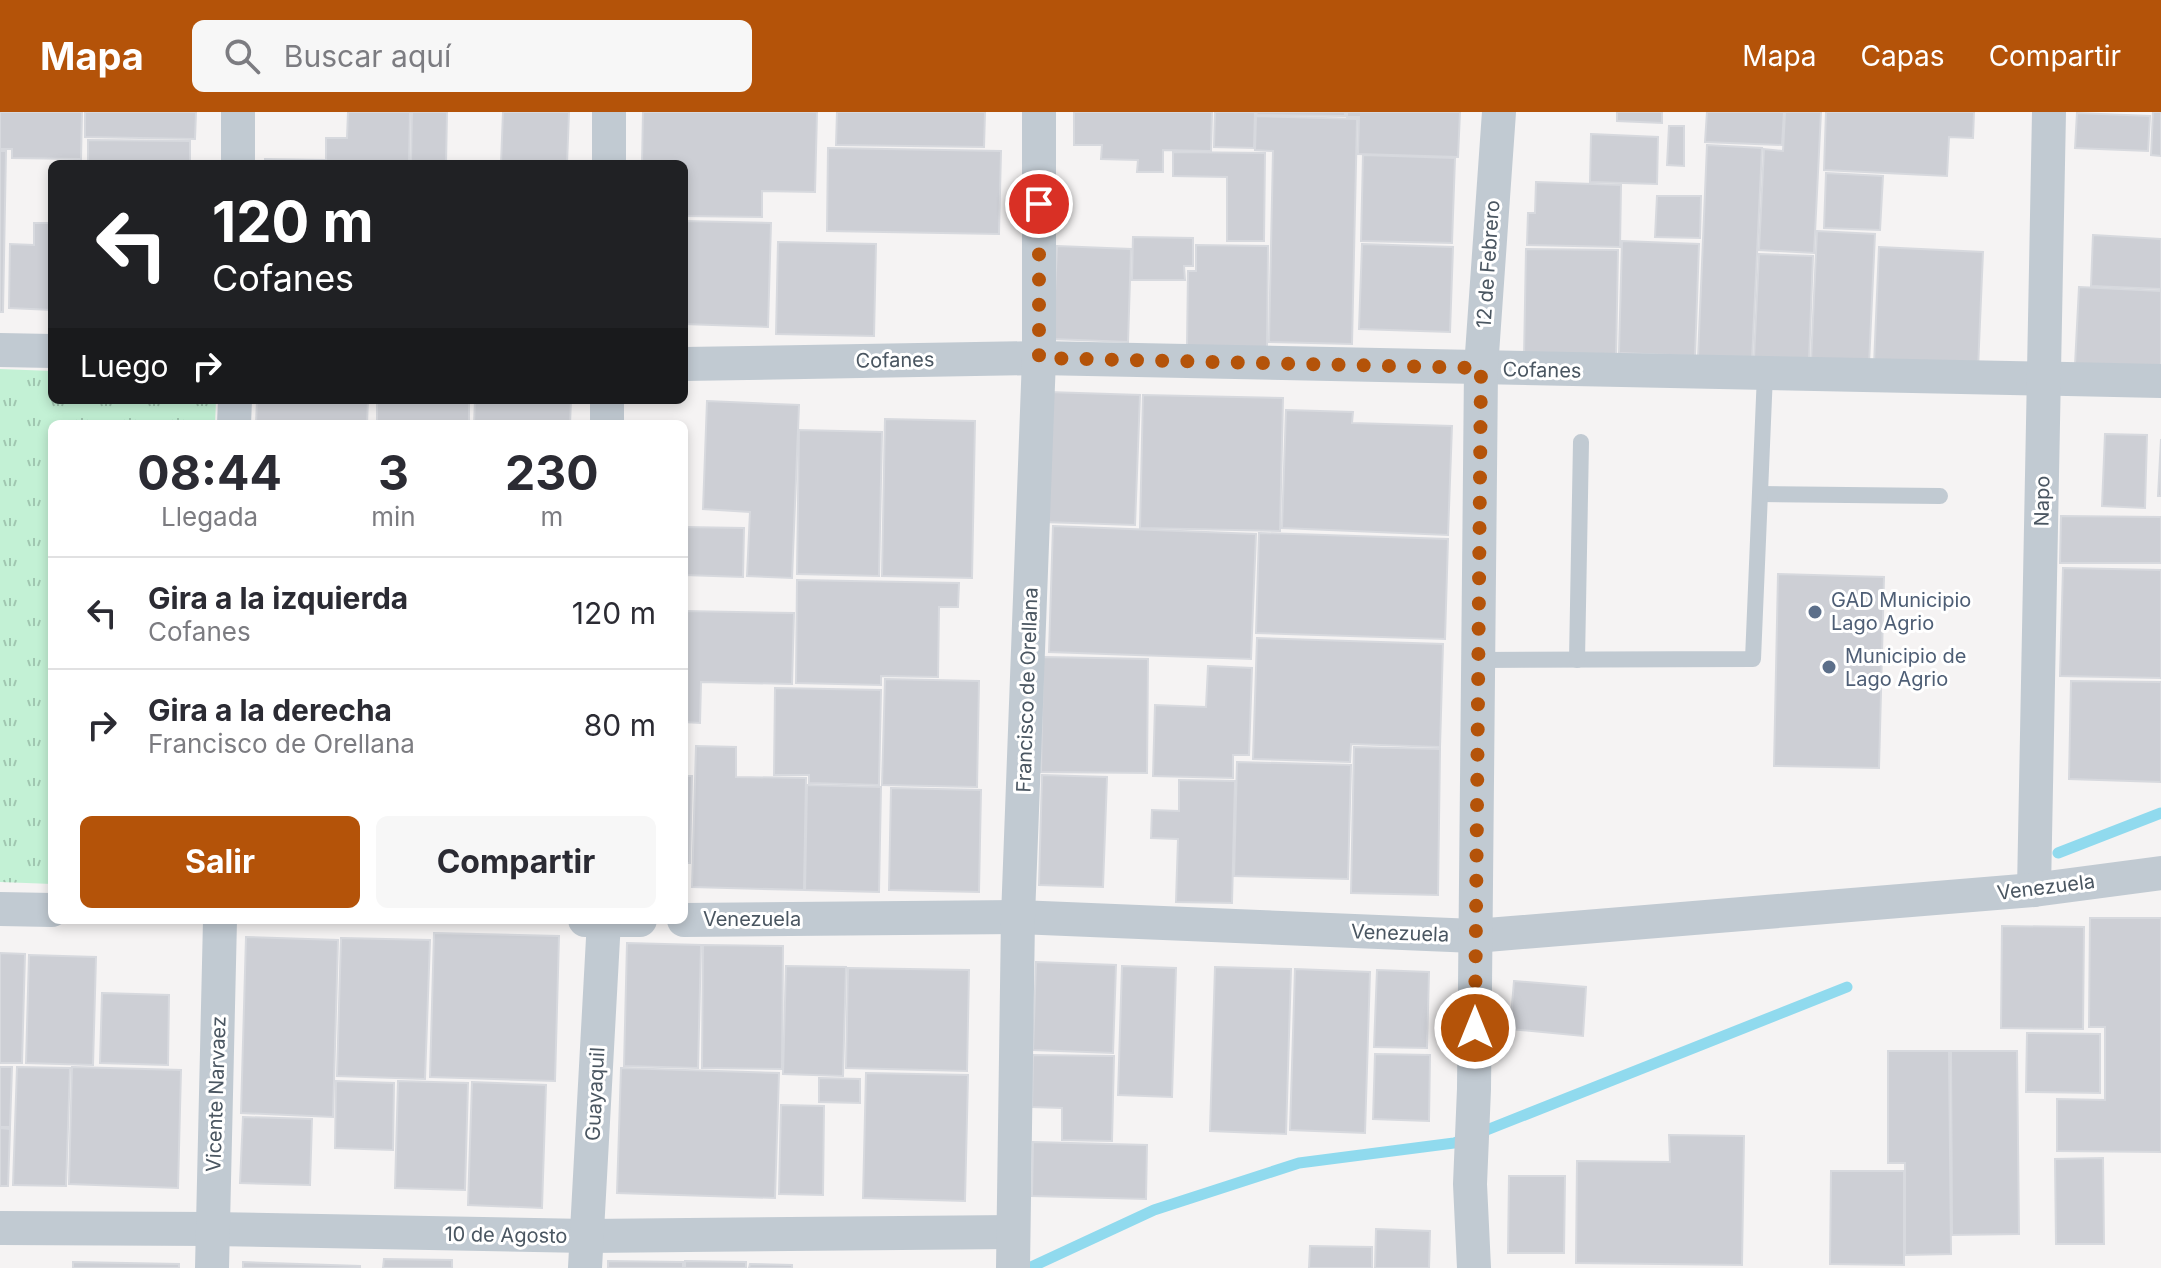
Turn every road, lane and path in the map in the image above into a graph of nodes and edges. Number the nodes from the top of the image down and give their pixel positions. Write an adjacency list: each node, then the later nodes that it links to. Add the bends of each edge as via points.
1 (238, 112): 6 (street)
2 (609, 112): 7 (street)
3 (1039, 112): 10 (street, Francisco de Orellana)
4 (1499, 112): 12 (street, 12 de Febrero)
5 (2049, 112): 14 (street, Napo)
6 (238, 160)
7 (609, 160)
8 (0, 350): 9 (street)
9 (48, 351)
10 (1039, 358): 11 (street, Cofanes); 12 (street, Cofanes); 25 (street, Francisco de Orellana)
11 (688, 364)
12 (1481, 368): 13 (street, Cofanes); 19 (street, 12 de Febrero)
13 (1765, 374): 14 (street, Cofanes); 17 (lane)
14 (2045, 380): 15 (street, Cofanes); 22 (street, Napo)
15 (2161, 381)
16 (1581, 442): 20 (lane)
17 (1760, 494): 18 (lane); 20 (lane, via 1753,659)
18 (1940, 496)
19 (1477, 660): 20 (lane); 29 (street, 12 de Febrero)
20 (1577, 660)
21 (2161, 873): 22 (street, Venezuela)
22 (2034, 890): 29 (street, Venezuela)
23 (0, 909): 24 (street)
24 (48, 910)
25 (1018, 917): 26 (street, Venezuela); 29 (street, Venezuela); 32 (street, Francisco de Orellana)
26 (688, 920)
27 (220, 924): 31 (street, Vicente Narvaez)
28 (604, 924): 33 (street, Guayaquil)
29 (1475, 936): 36 (street, 12 de Febrero, via 1470,1184)
30 (0, 1228): 31 (street, 10 de Agosto)
31 (212, 1229): 33 (street, 10 de Agosto); 34 (street, Vicente Narvaez)
32 (1013, 1232): 33 (street, 10 de Agosto); 35 (street, Francisco de Orellana)
33 (586, 1252)
34 (212, 1268)
35 (1013, 1268)
36 (1474, 1268)

